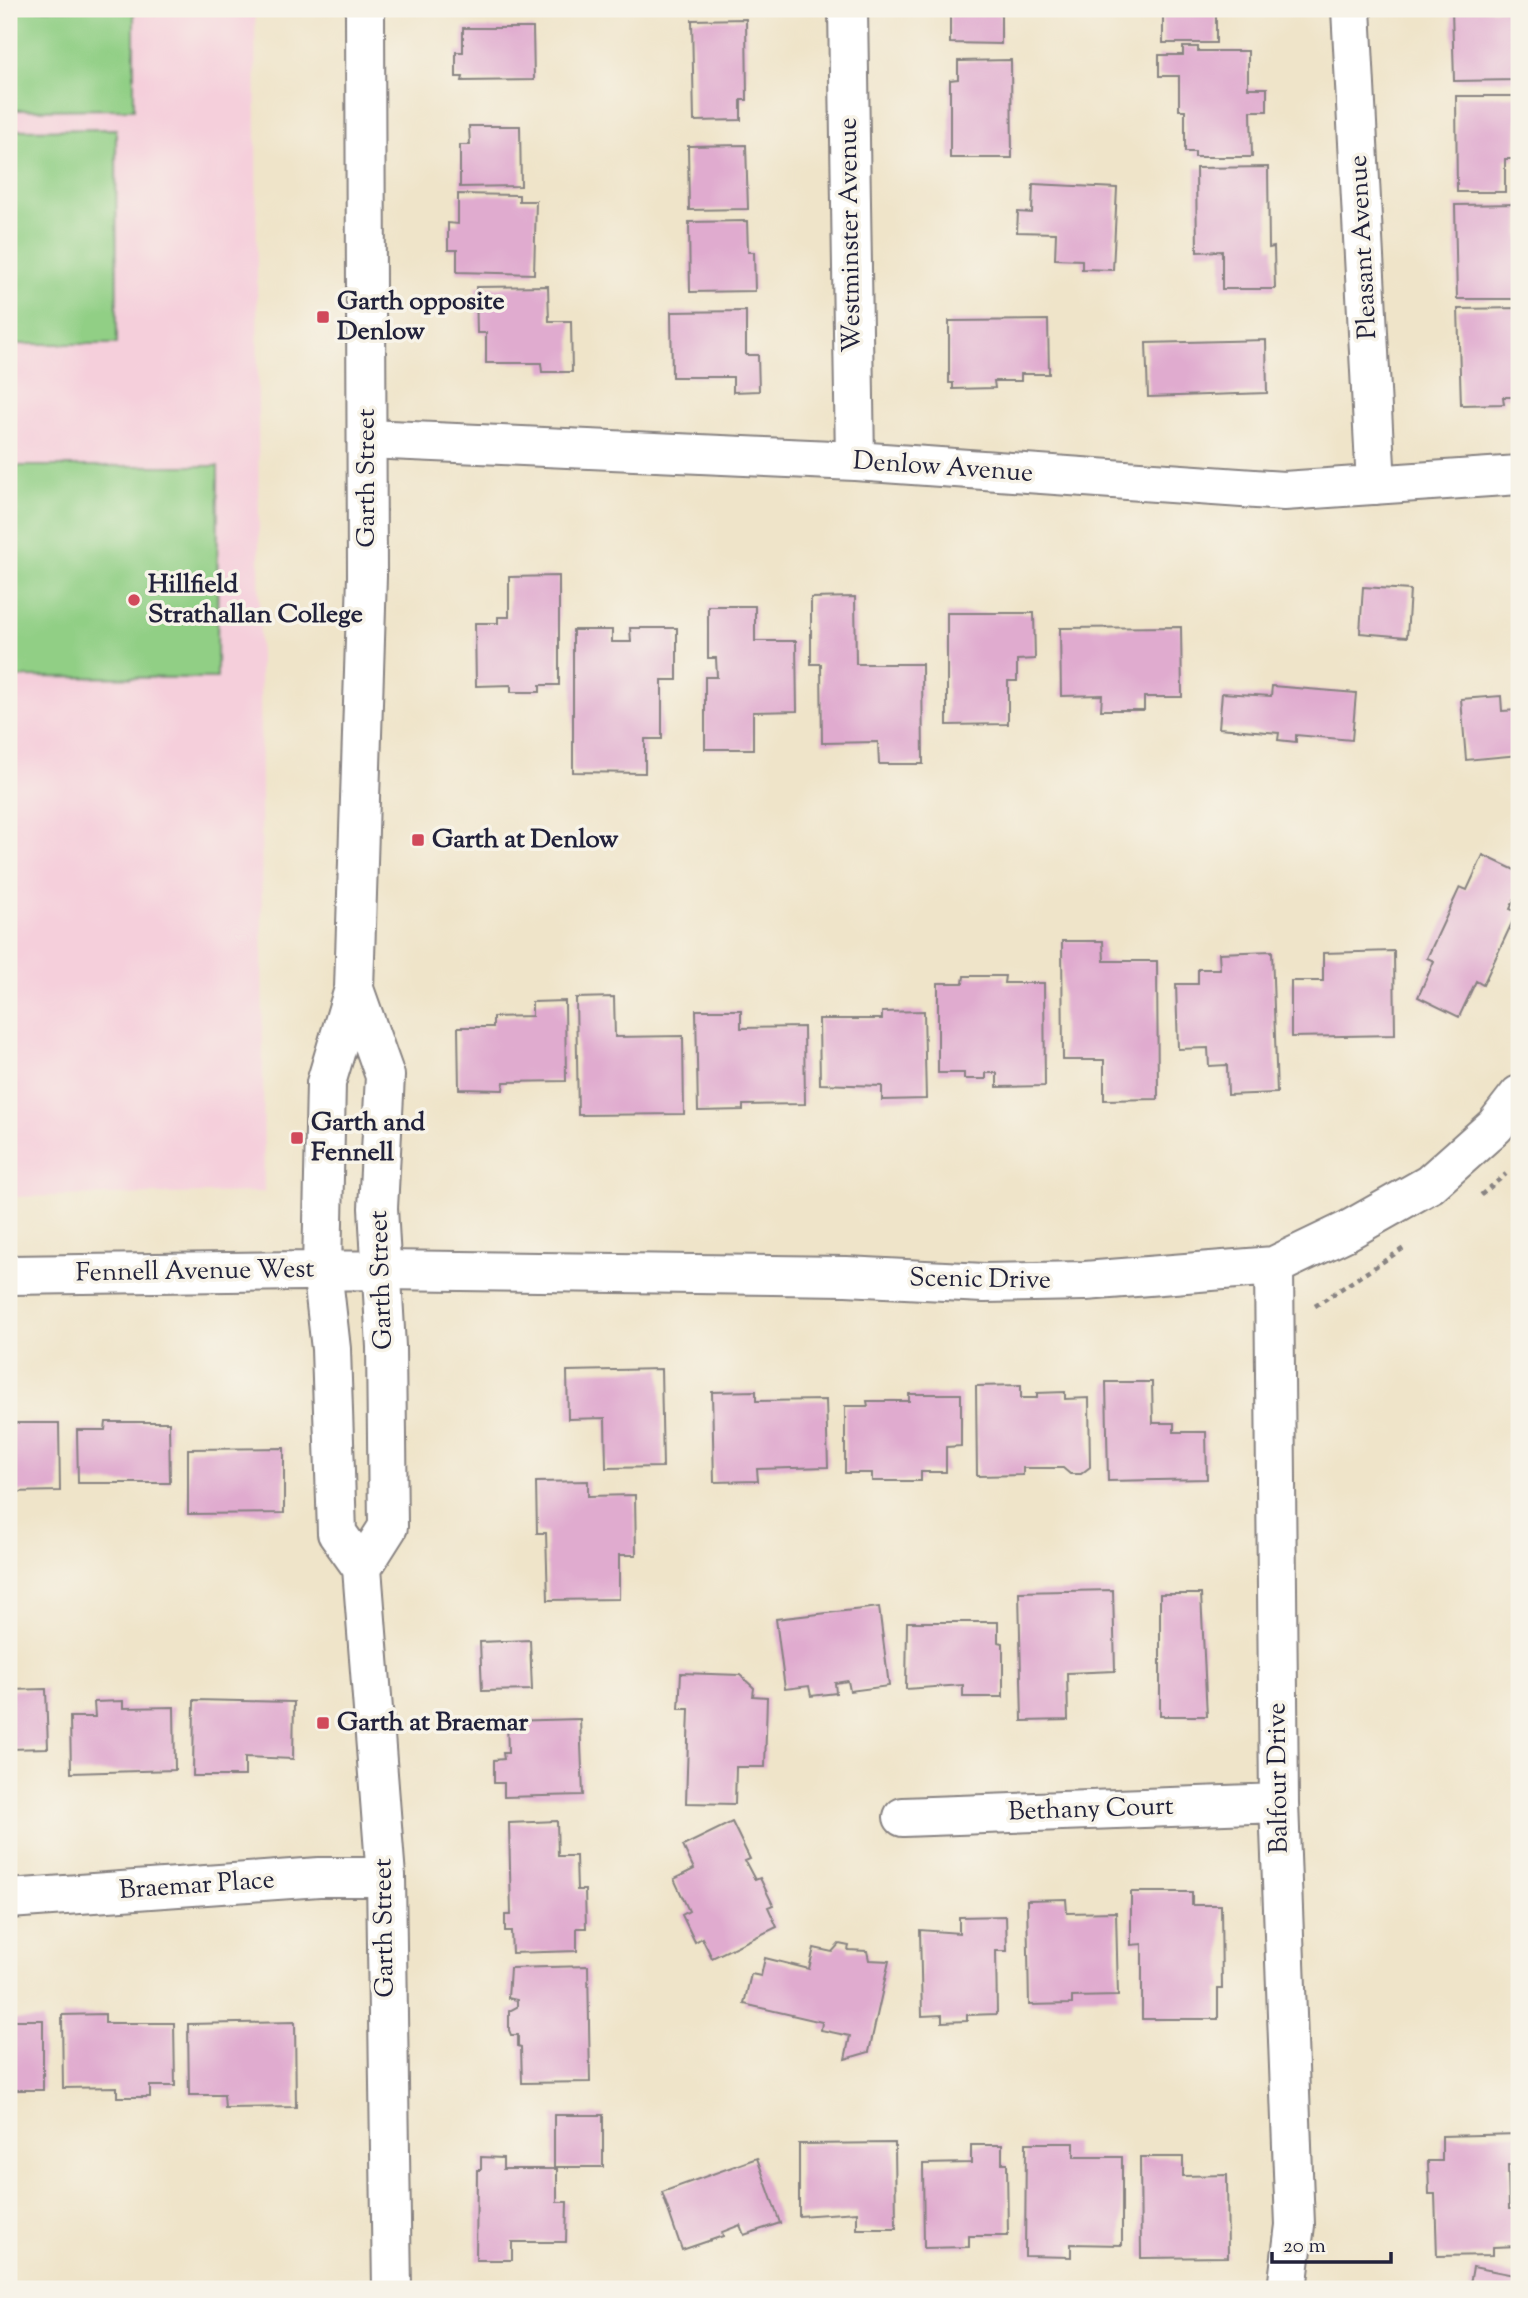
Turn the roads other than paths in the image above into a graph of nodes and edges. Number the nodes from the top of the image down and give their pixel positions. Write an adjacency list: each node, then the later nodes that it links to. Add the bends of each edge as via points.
1 (365, 9): 4 (street, Garth Street)
2 (848, 9): 5 (street, Westminster Avenue)
3 (1352, 9): 7 (street, Pleasant Avenue)
4 (367, 439): 5 (street, Denlow Avenue); 8 (street, Garth Street)
5 (855, 461): 7 (street, Denlow Avenue, via 1284,491)
6 (1519, 475): 7 (street, Denlow Avenue)
7 (1376, 485)
8 (354, 989): 11 (street, Garth Street, via 326,1083); 12 (street, Garth Street, via 385,1076 378,1208)
9 (1519, 1095): 10 (street, Scenic Drive, via 1495,1126 1430,1184)
10 (1275, 1266): 12 (street, Scenic Drive, via 1085,1281 985,1283 846,1276); 15 (street, Balfour Drive)
11 (323, 1269): 12 (street, Fennell Avenue West); 13 (street, Fennell Avenue West); 14 (street, Garth Street, via 331,1349 337,1533)
12 (382, 1270): 14 (street, Garth Street, via 388,1527)
13 (9, 1275)
14 (362, 1568): 17 (street, Garth Street)
15 (1279, 1803): 16 (street, Bethany Court); 20 (street, Balfour Drive, via 1295,2225)
16 (903, 1817)
17 (386, 1877): 18 (street, Braemar Place, via 320,1877); 19 (street, Garth Street)
18 (9, 1899)
19 (392, 2289)
20 (1287, 2289)

